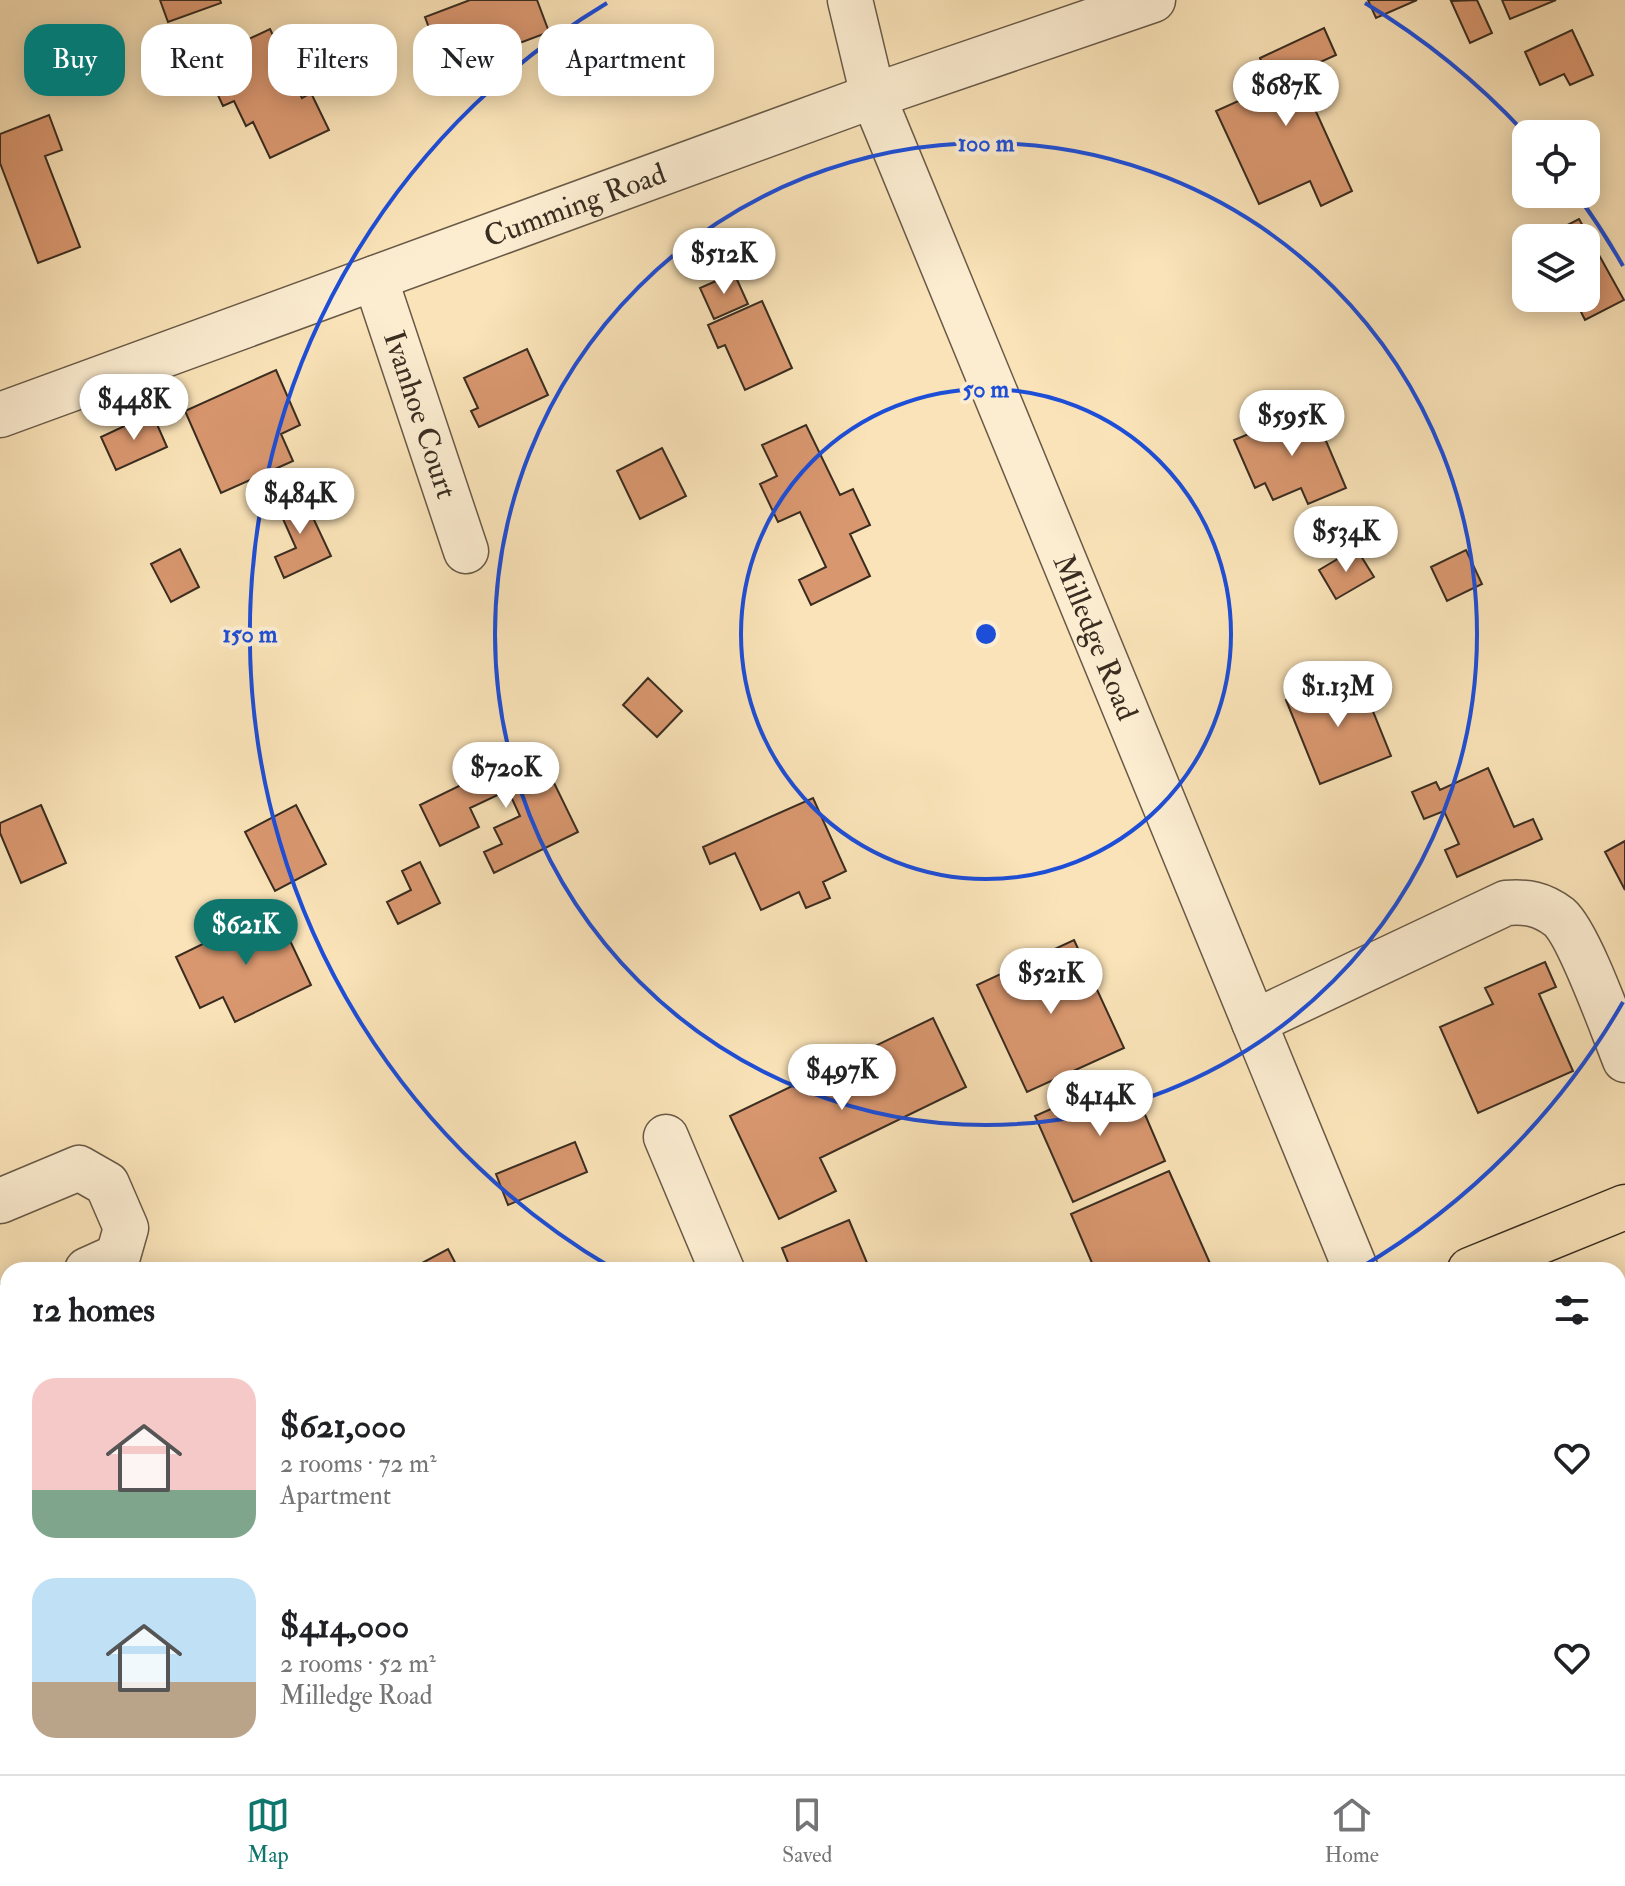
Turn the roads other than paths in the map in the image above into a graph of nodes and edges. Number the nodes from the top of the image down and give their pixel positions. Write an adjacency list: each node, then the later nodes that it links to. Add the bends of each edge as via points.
1 (850, 0): 3 (street, Milledge Road)
2 (1153, 0): 3 (street, Cumming Road)
3 (873, 96): 4 (street, Cumming Road); 7 (street, Milledge Road)
4 (375, 278): 5 (street, Cumming Road); 6 (street, Ivanhoe Court)
5 (0, 415)
6 (466, 551)
7 (1254, 1022): 8 (street, via 1506,903 1525,901 1562,919); 14 (street, Milledge Road)
8 (1625, 1060)
9 (666, 1137): 13 (street)
10 (0, 1201): 12 (street, via 79,1168 107,1184 126,1228 118,1256)
11 (1625, 1207): 15 (main road)
12 (105, 1262)
13 (719, 1262)
14 (1353, 1262)
15 (1490, 1262)

